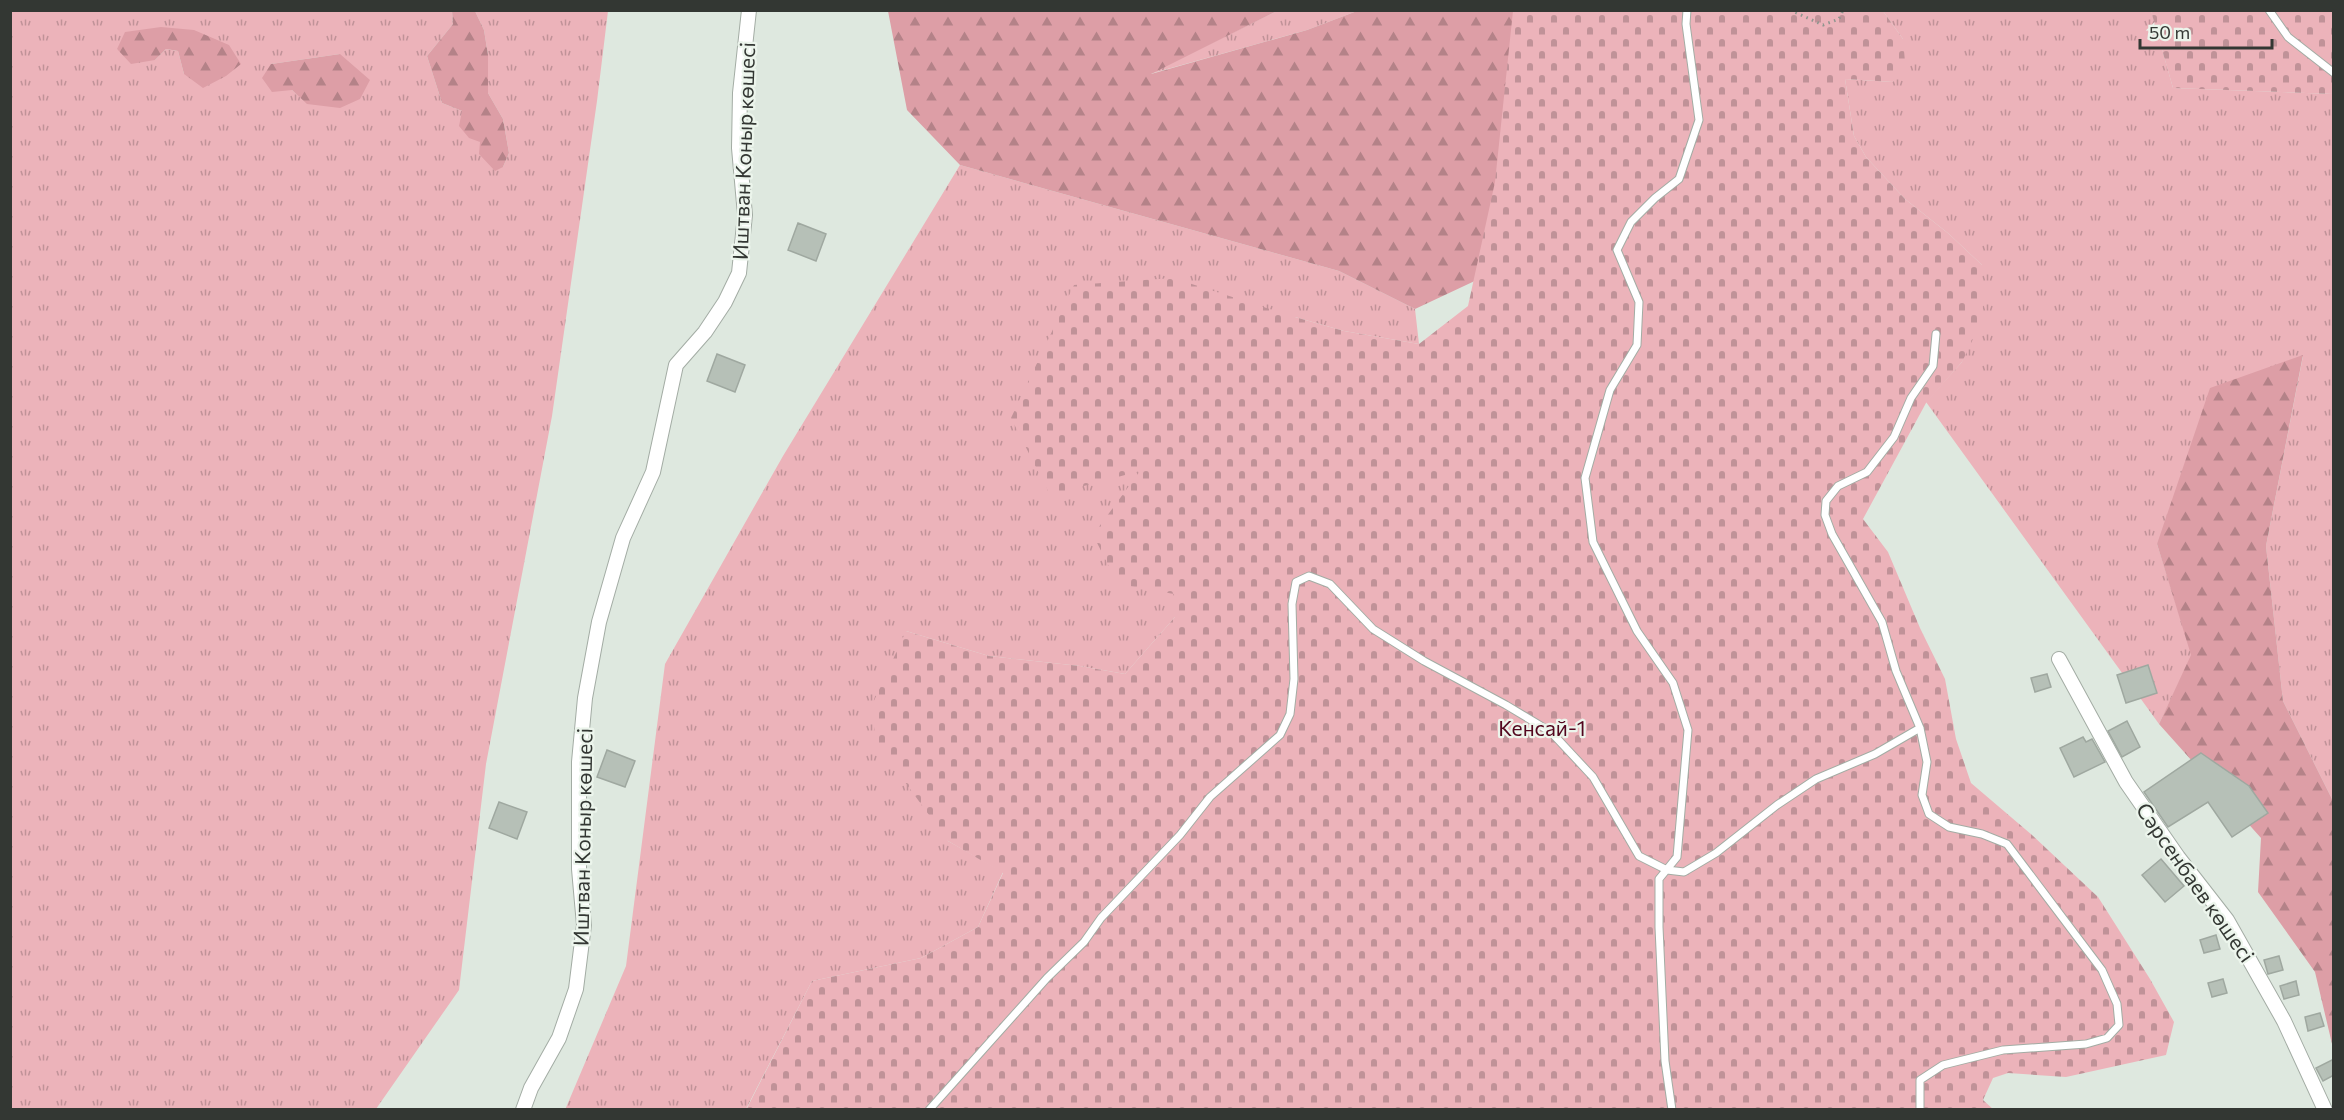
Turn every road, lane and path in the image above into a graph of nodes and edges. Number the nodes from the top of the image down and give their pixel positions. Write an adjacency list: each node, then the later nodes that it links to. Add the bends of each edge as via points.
1 (749, 10): 11 (street, Иштван Коныр көшесі, via 740,93 739,148 745,215 739,273 705,332 676,364 652,472 623,538 599,622 585,698 579,762 579,869 584,925 576,988 559,1038)
2 (1687, 10): 10 (lane, via 1699,120 1679,179 1631,222 1617,250 1639,302 1637,345 1610,390 1585,478 1593,542 1637,631 1673,683 1688,730 1677,857)
3 (1790, 10): 4 (path, via 1823,25 1839,19)
4 (1843, 10)
5 (2269, 10): 6 (lane, via 2288,37)
6 (2334, 73)
7 (1936, 334): 9 (lane, via 1933,366 1911,398 1894,437 1867,472 1838,486 1826,501 1825,515 1882,622 1896,671)
8 (2059, 659): 15 (street, Сәрсенбаев көшесі, via 2126,782 2233,930 2263,980)
9 (1920, 728): 10 (lane, via 1875,754 1816,779 1684,872); 14 (lane, via 1927,762 1922,795 1929,814 1949,827 2007,844 2102,970 2117,1004 2119,1025 2107,1038 2086,1044 2003,1050 1943,1065 1920,1080)
10 (1667, 870): 12 (lane, via 1640,856 1593,777 1551,732 1373,629 1330,584 1309,576 1296,582 1292,604 1293,691 1290,714 1280,735 1210,797 1084,942); 13 (lane, via 1659,879 1659,927 1665,1061)
11 (523, 1110)
12 (929, 1110)
13 (1672, 1110)
14 (1920, 1110)
15 (2325, 1110)

